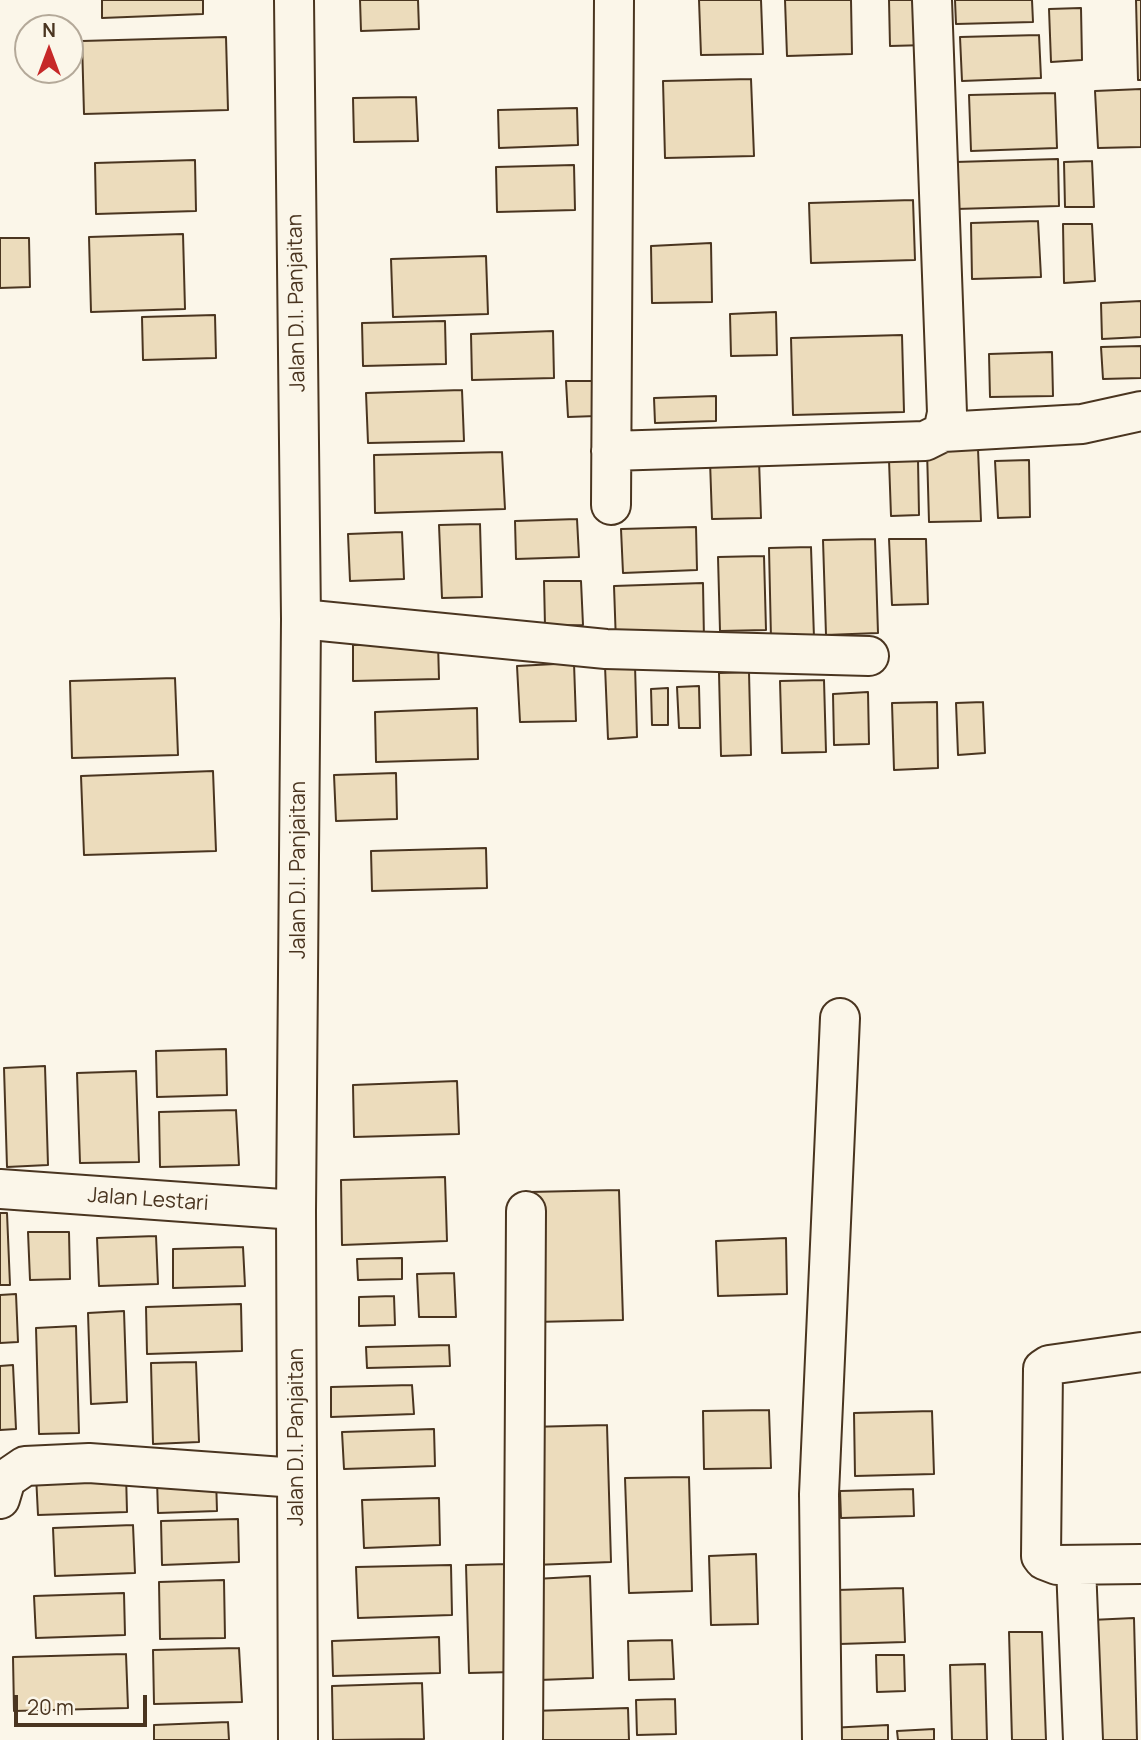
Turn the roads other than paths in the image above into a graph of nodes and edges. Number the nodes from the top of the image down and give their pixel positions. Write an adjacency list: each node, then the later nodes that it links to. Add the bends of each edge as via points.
1 (294, 0): 8 (street, Jalan D.I. Panjaitan)
2 (614, 0): 6 (street)
3 (932, 0): 5 (street, via 947,413)
4 (1141, 411): 5 (street, via 1082,424)
5 (943, 432): 6 (street, via 925,440)
6 (611, 451): 7 (street)
7 (611, 505)
8 (301, 619): 9 (street, via 606,649); 12 (street, Jalan D.I. Panjaitan)
9 (869, 656)
10 (840, 1018): 21 (street, via 819,1494)
11 (0, 1189): 12 (street, Jalan Lestari)
12 (296, 1210): 15 (street, Jalan D.I. Panjaitan)
13 (526, 1211): 20 (street)
14 (1141, 1352): 18 (street, via 1049,1364 1044,1369 1041,1556)
15 (297, 1478): 16 (street, via 89,1463 25,1466 6,1479); 19 (street, Jalan D.I. Panjaitan)
16 (0, 1499)
17 (1141, 1564): 18 (street)
18 (1076, 1566): 22 (street)
19 (298, 1740)
20 (523, 1740)
21 (822, 1740)
22 (1083, 1740)

